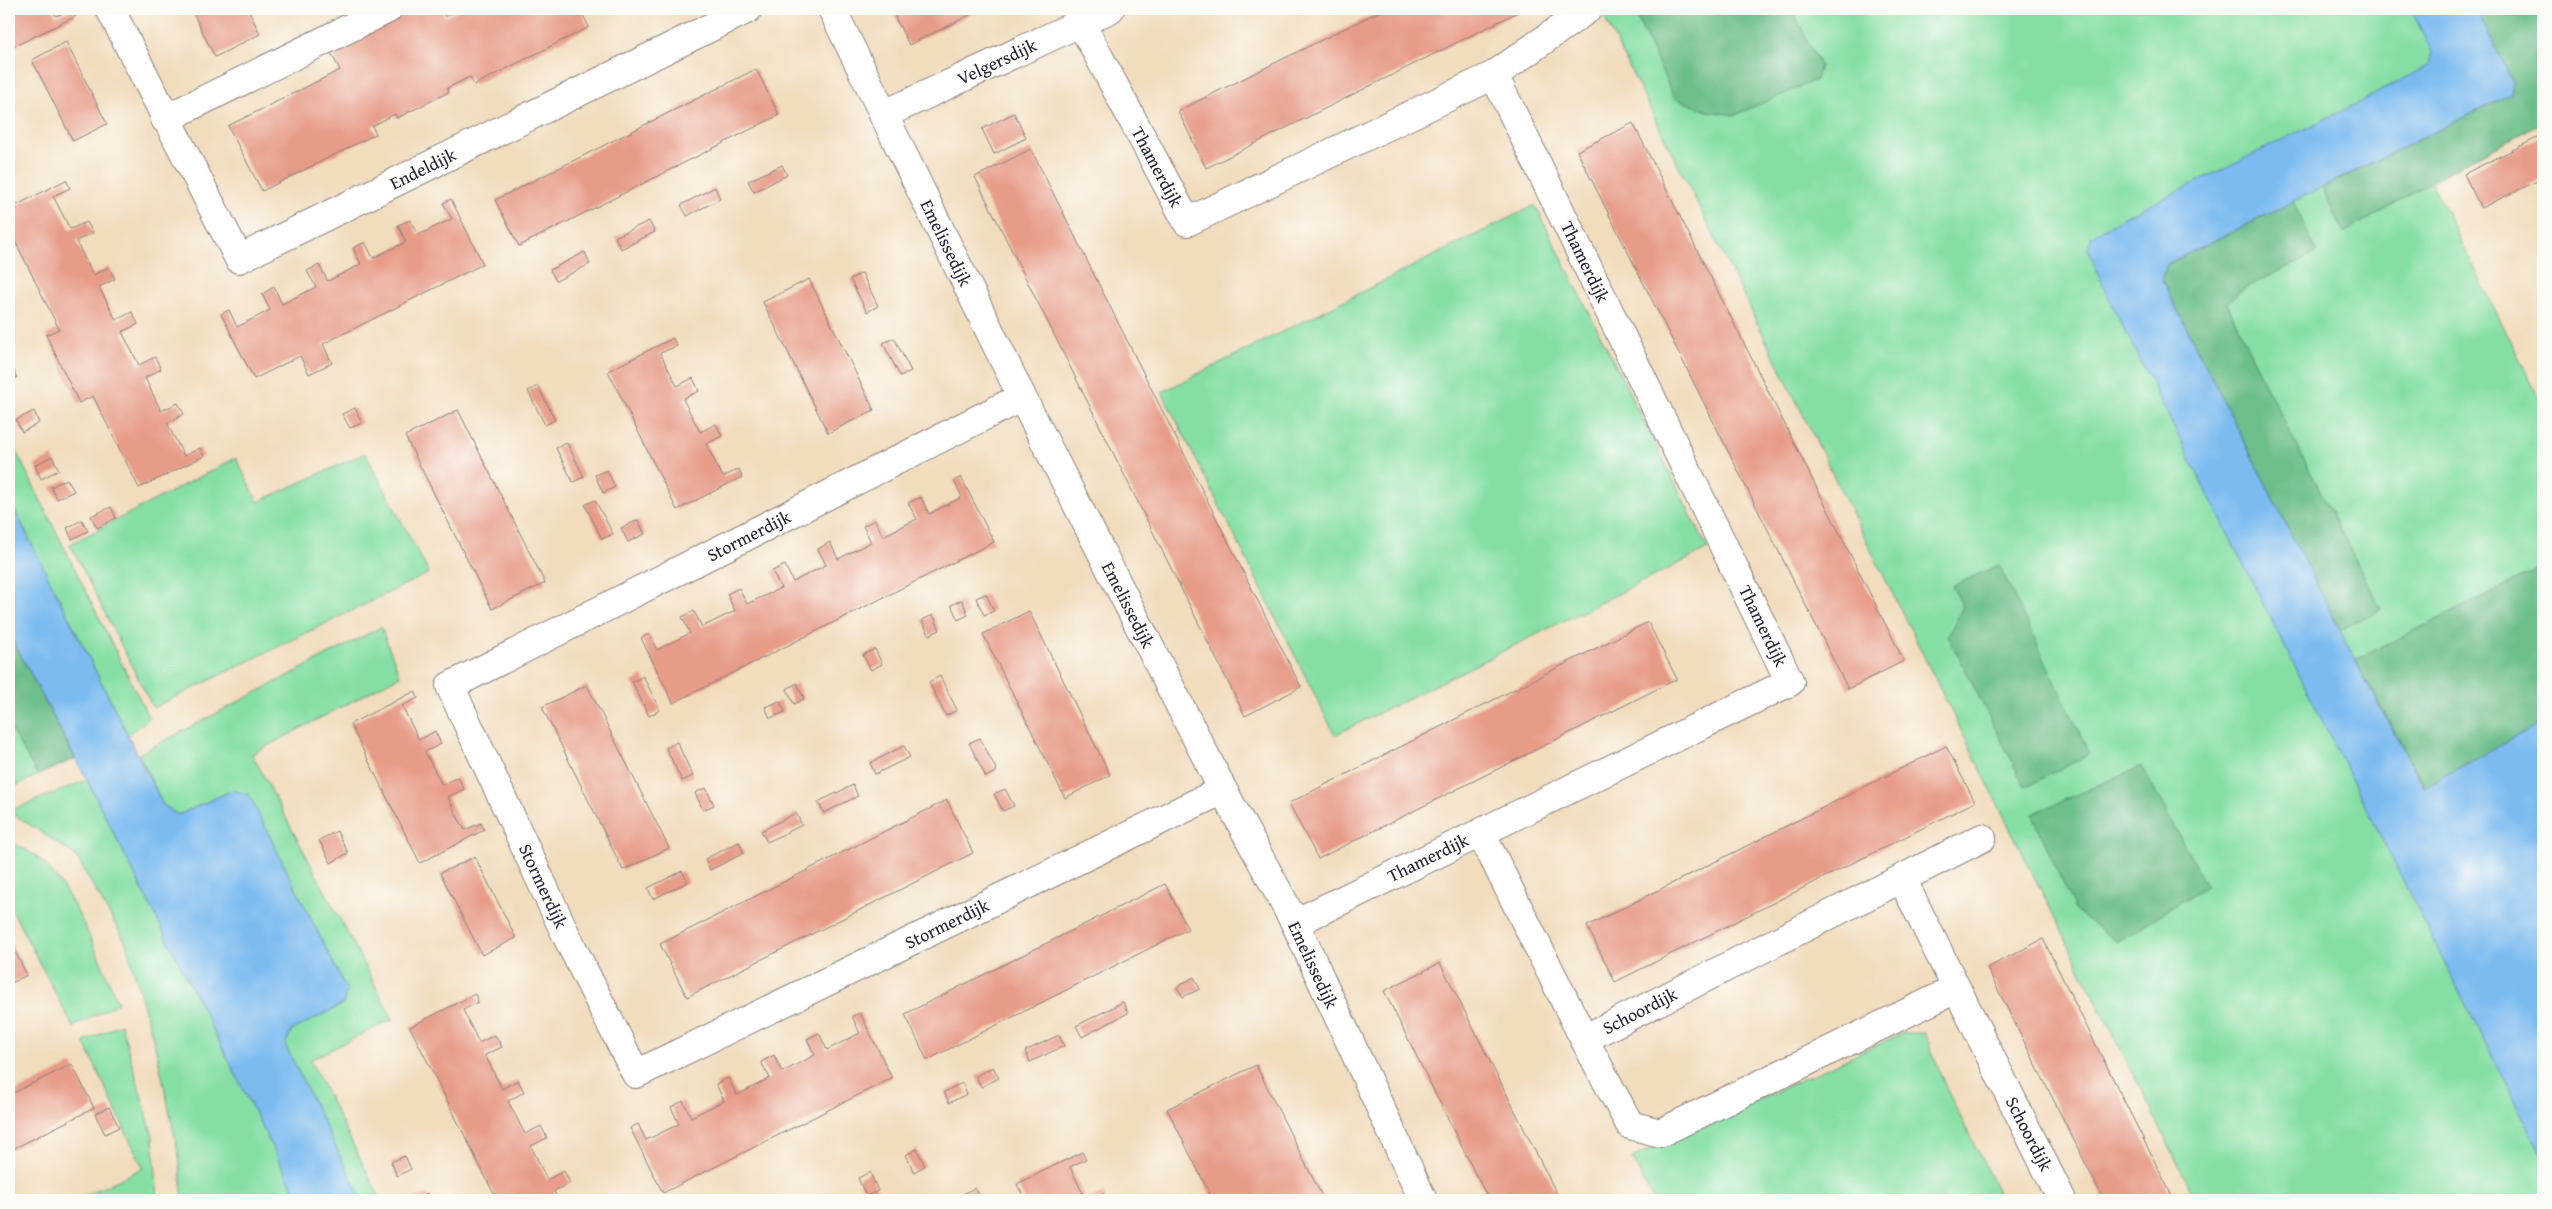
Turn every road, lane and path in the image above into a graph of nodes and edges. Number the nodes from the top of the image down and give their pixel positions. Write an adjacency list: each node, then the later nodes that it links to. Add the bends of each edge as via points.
1 (110, 9): 10 (street, Endeldijk)
2 (388, 9): 10 (street)
3 (748, 9): 10 (street, Endeldijk, via 239,259)
4 (832, 9): 9 (street, Emelissedijk)
5 (1110, 9): 7 (street, Velgersdijk)
6 (1588, 9): 8 (street, Thamerdijk)
7 (1081, 24): 8 (street, Thamerdijk, via 1186,222); 9 (street, Velgersdijk)
8 (1494, 75): 13 (street, Thamerdijk, via 1790,682)
9 (883, 115): 11 (street, Emelissedijk)
10 (165, 119)
11 (1022, 398): 12 (street, Emelissedijk); 12 (street, Stormerdijk, via 450,686 567,937 636,1074)
12 (1223, 790): 16 (street, Emelissedijk)
13 (1481, 833): 16 (street, Thamerdijk); 18 (street, Schoordijk)
14 (1982, 838): 15 (street, Schoordijk)
15 (1902, 879): 17 (street, Schoordijk); 18 (street, Schoordijk)
16 (1295, 923): 19 (street, Emelissedijk)
17 (1956, 989): 18 (street, via 1660,1133 1630,1125); 20 (street, Schoordijk)
18 (1584, 1039)
19 (1423, 1200)
20 (2062, 1200)

